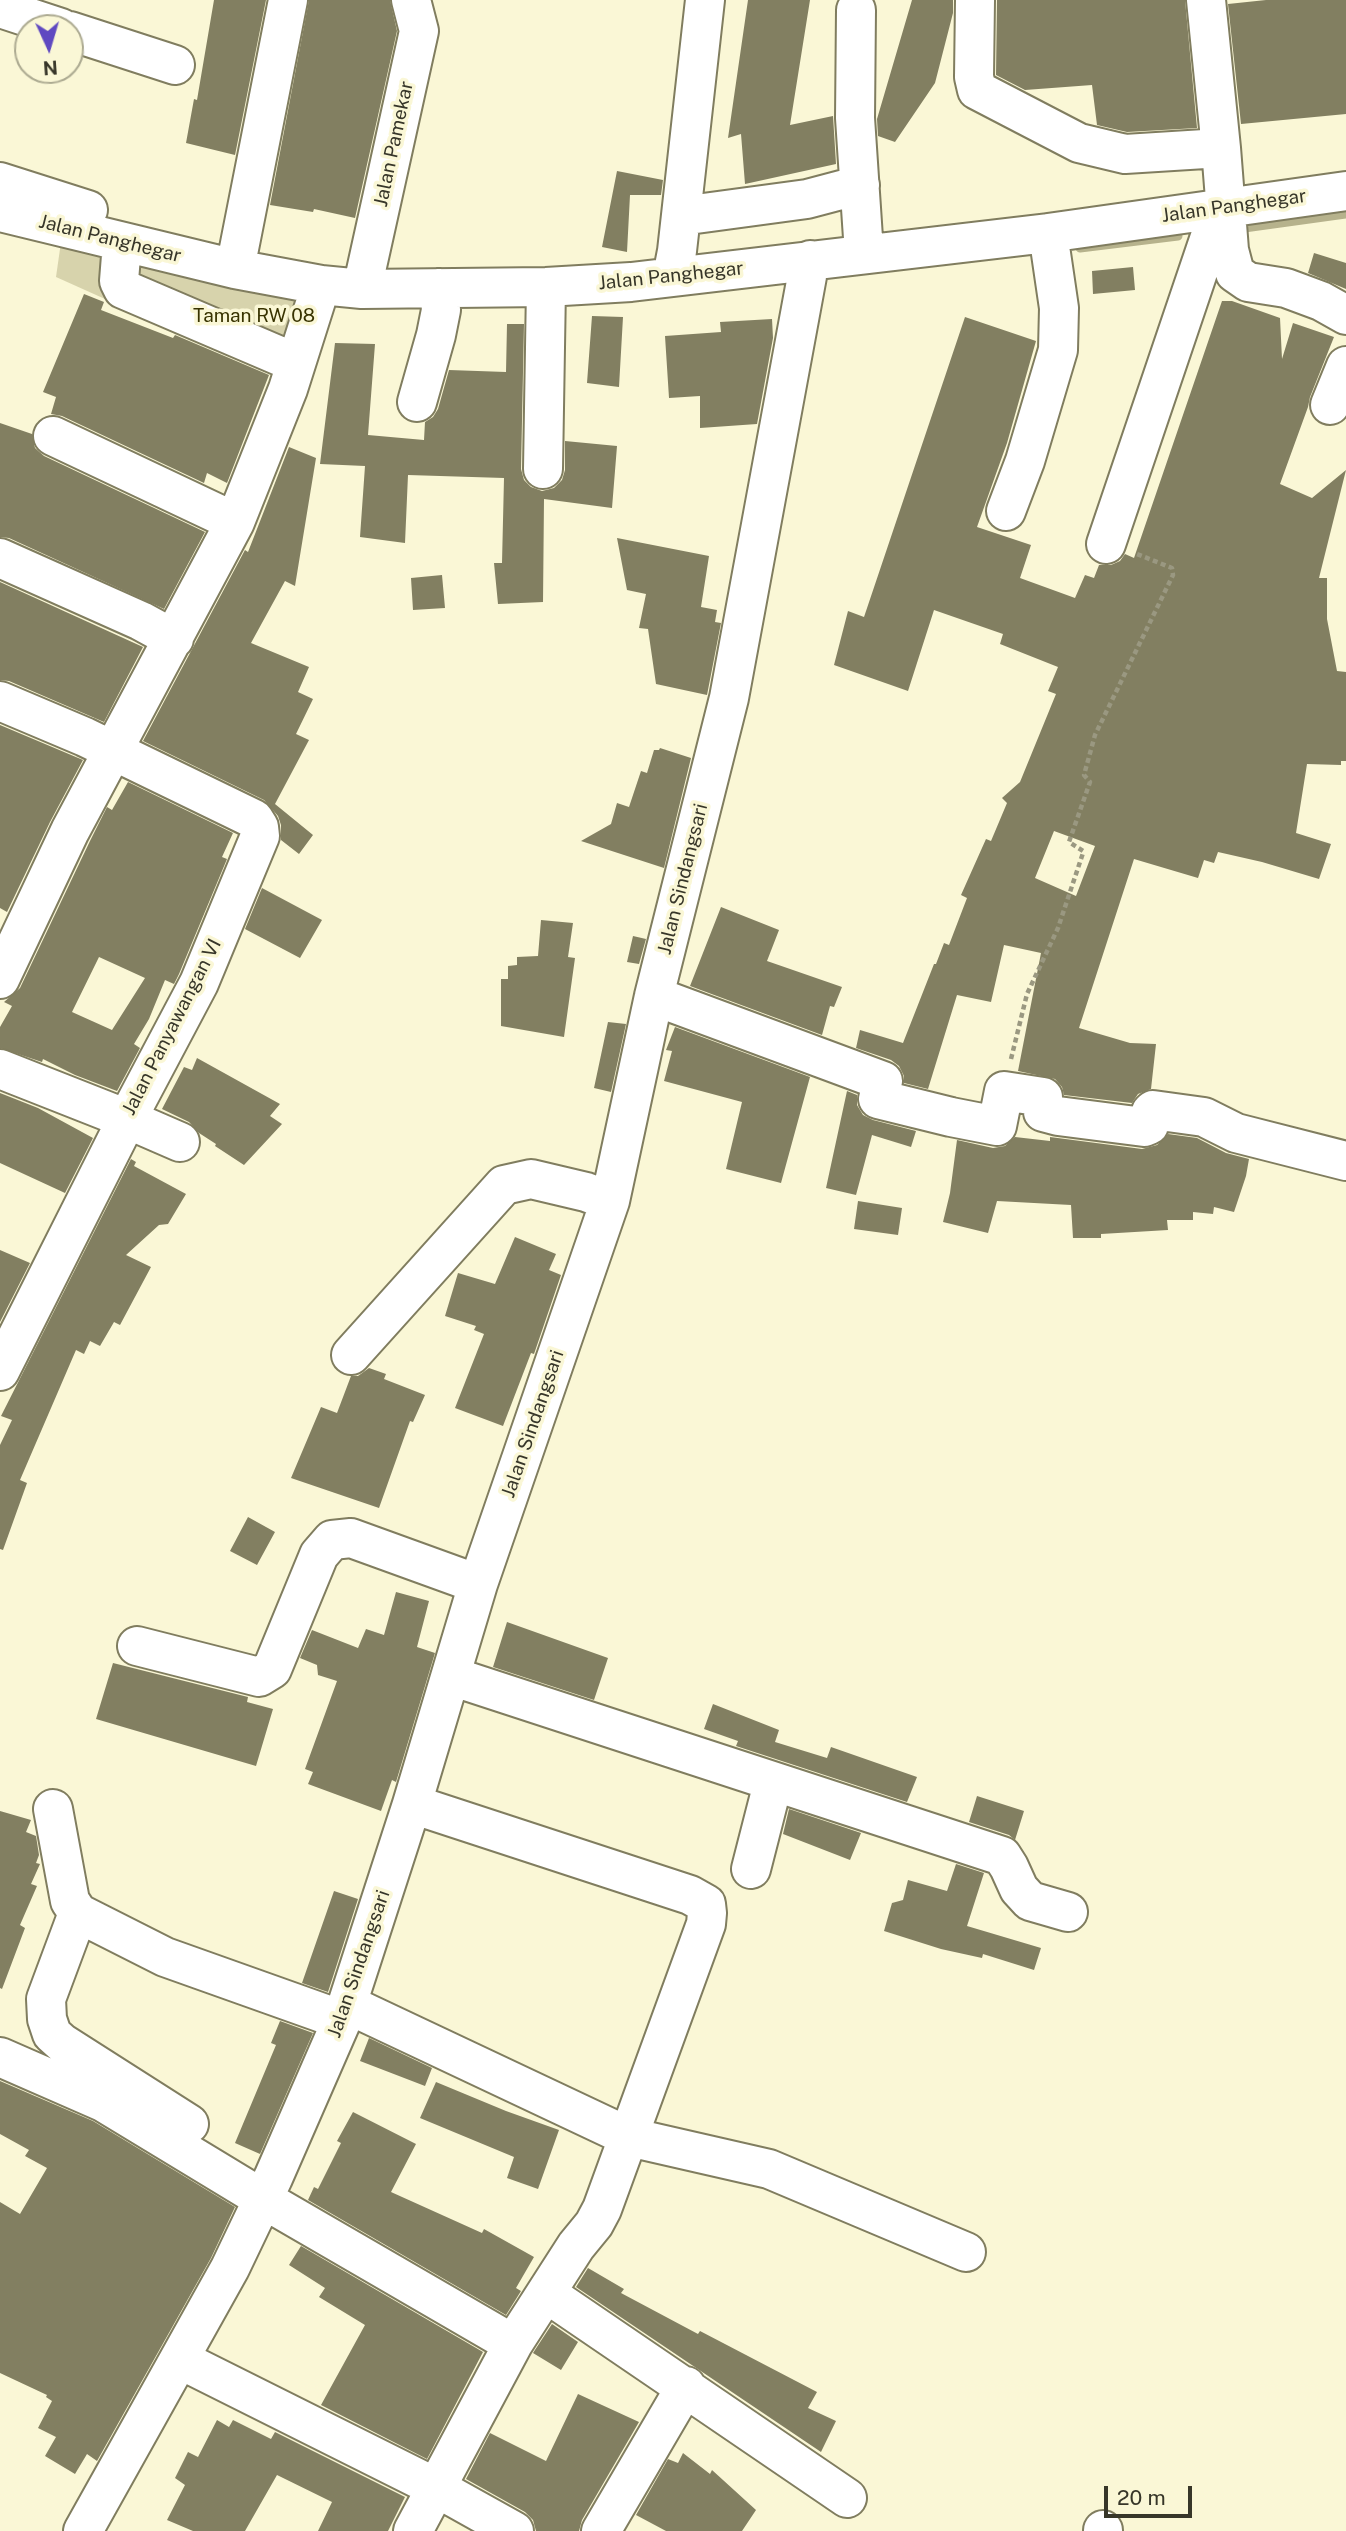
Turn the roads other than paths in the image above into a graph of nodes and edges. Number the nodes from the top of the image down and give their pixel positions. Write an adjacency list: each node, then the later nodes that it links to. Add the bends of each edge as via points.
1 (288, 0): 23 (street)
2 (411, 0): 28 (street, Jalan Pamekar, via 419,31)
3 (705, 0): 17 (street)
4 (975, 0): 11 (street, via 974,77 977,90 990,99 1079,143 1125,154)
5 (1206, 0): 11 (street)
6 (0, 8): 8 (street)
7 (856, 10): 13 (street)
8 (18, 14)
9 (84, 36): 10 (street)
10 (175, 65)
11 (1221, 148): 15 (street)
12 (0, 182): 18 (street)
13 (860, 185): 17 (street, via 807,199); 21 (street)
14 (1346, 191): 15 (street, Jalan Panghegar)
15 (1223, 207): 19 (street, Jalan Panghegar); 29 (street, via 1235,274 1248,282 1286,288); 38 (street)
16 (0, 212): 20 (street, Jalan Panghegar)
17 (681, 216): 24 (street)
18 (163, 233)
19 (1048, 233): 21 (street, Jalan Panghegar); 36 (street, via 1059,308 1058,350)
20 (122, 243): 23 (street, Jalan Panghegar); 30 (street, via 119,281 123,289)
21 (864, 253): 22 (street, Jalan Panghegar)
22 (810, 260): 24 (street, Jalan Panghegar); 44 (street, Jalan Sindangsari, via 729,698)
23 (234, 269): 25 (street, Jalan Panghegar)
24 (672, 277): 26 (street, Jalan Panghegar)
25 (321, 285): 28 (street, Jalan Panghegar); 30 (street)
26 (546, 287): 27 (street, Jalan Panghegar); 35 (street)
27 (439, 288): 28 (street, Jalan Panghegar); 32 (street, via 436,335)
28 (362, 289)
29 (1346, 315)
30 (296, 363): 37 (street)
31 (1346, 366): 33 (street)
32 (417, 402)
33 (1330, 405)
34 (53, 436): 37 (street)
35 (543, 469)
36 (1006, 511)
37 (235, 522): 40 (street)
38 (1107, 543)
39 (0, 558): 40 (street)
40 (174, 639): 42 (street)
41 (0, 701): 42 (street, Jalan Panyawangan VI)
42 (114, 752): 43 (street, via 70,831); 46 (street, Jalan Panyawangan VI, via 254,819 260,836 199,983)
43 (0, 979)
44 (654, 996): 48 (street, via 883,1081 878,1099 995,1127 1004,1091 1043,1097 1043,1112 1058,1116 1144,1127 1150,1124 1153,1110 1204,1117 1236,1133); 49 (street, Jalan Sindangsari)
45 (0, 1069): 46 (street)
46 (127, 1119): 47 (street); 51 (street, Jalan Panyawangan VI)
47 (180, 1142)
48 (1346, 1161)
49 (611, 1201): 50 (street, via 531,1179 504,1185); 52 (street, Jalan Sindangsari)
50 (351, 1355)
51 (0, 1371)
52 (478, 1584): 53 (street, via 351,1538 332,1540 318,1555 272,1669 259,1676); 54 (street, Jalan Sindangsari)
53 (137, 1646)
54 (451, 1676): 55 (street); 56 (street, Jalan Sindangsari)
55 (773, 1783): 58 (street); 59 (street, via 1002,1856 1030,1901)
56 (412, 1804): 61 (street, Jalan Sindangsari); 63 (street, via 706,1904 706,1924)
57 (53, 1809): 60 (street, via 70,1901)
58 (751, 1870)
59 (1068, 1912)
60 (78, 1913): 61 (street, via 164,1957); 64 (street, via 46,1998 52,2034)
61 (345, 2012): 63 (street); 64 (street, Jalan Sindangsari)
62 (0, 2057): 64 (street, via 103,2102)
63 (629, 2137): 65 (street, via 769,2169); 66 (street, via 594,2224)
64 (274, 2199): 67 (street); 68 (street, Jalan Sindangsari)
65 (966, 2252)
66 (546, 2293): 67 (street); 69 (street)
67 (513, 2344): 70 (street)
68 (193, 2366): 70 (street); 72 (street, Jalan Sindangsari)
69 (685, 2386): 71 (street); 75 (street)
70 (435, 2487): 73 (street); 74 (street)
71 (847, 2498)
72 (83, 2531)
73 (413, 2531)
74 (514, 2531)
75 (601, 2531)

